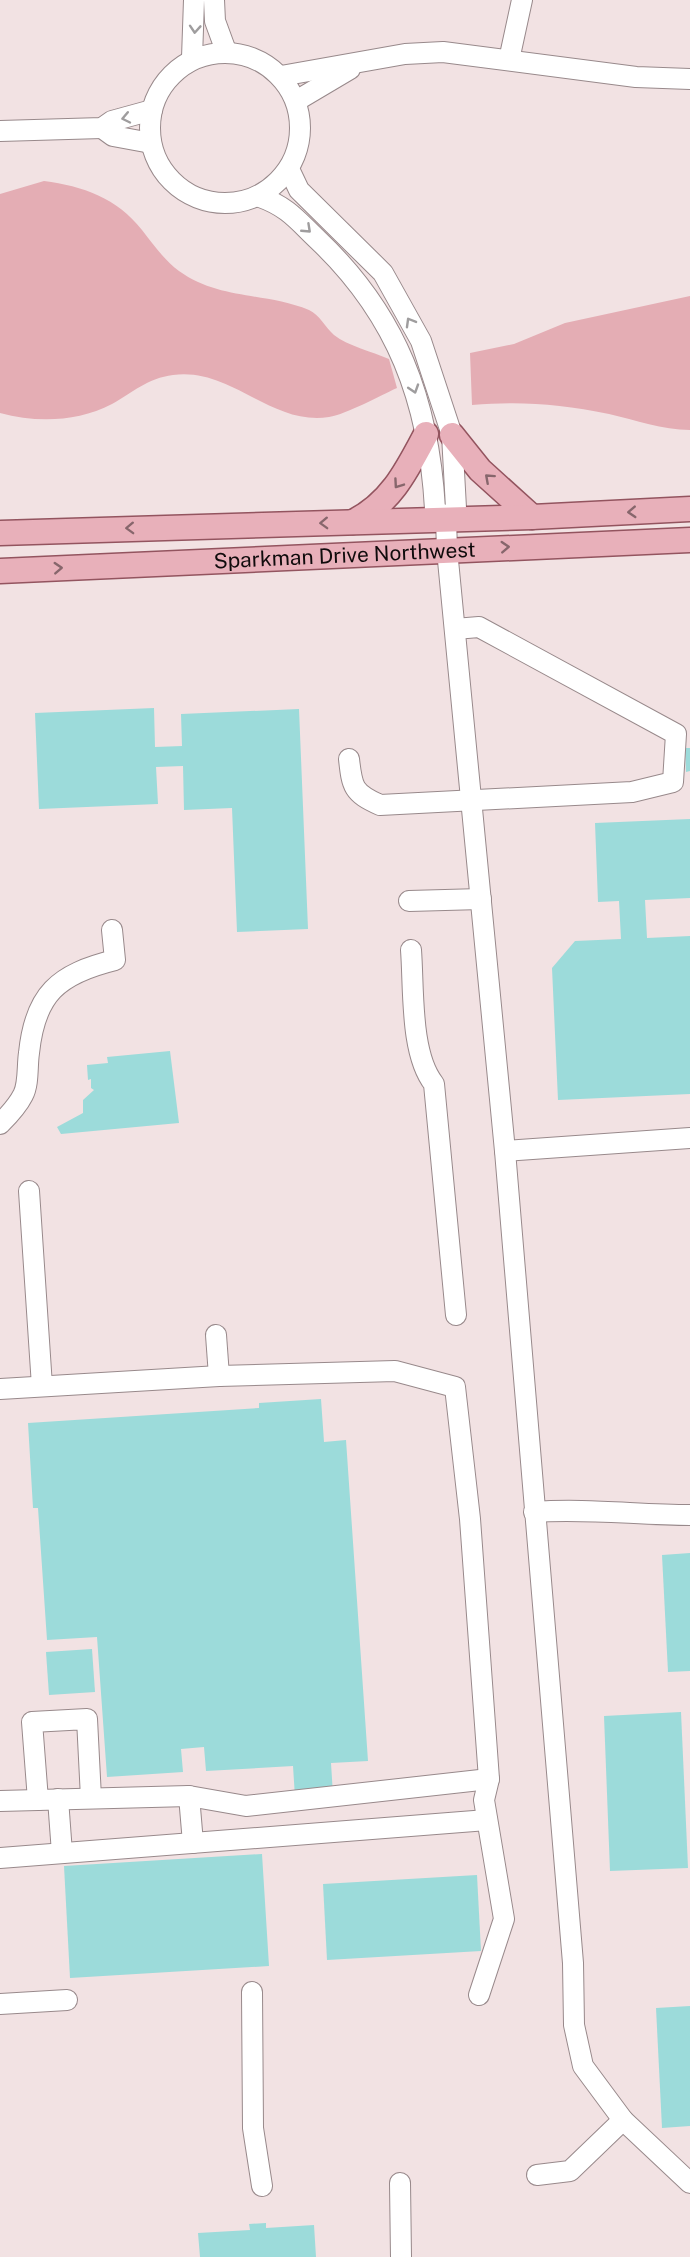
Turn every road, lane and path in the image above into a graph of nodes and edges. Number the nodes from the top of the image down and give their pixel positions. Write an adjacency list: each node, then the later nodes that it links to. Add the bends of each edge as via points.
1 (194, 0): 5 (street, one-way to 5)
2 (214, 0): 4 (street, via 215,21)
3 (522, 0): 6 (street)
4 (226, 51): 5 (street); 8 (street, via 249,56)
5 (192, 58): 11 (street, via 172,75)
6 (509, 60): 7 (street, via 443,52); 9 (street, via 636,77)
7 (365, 61): 8 (street); 10 (street)
8 (281, 76): 10 (street)
9 (690, 78)
10 (296, 101): 15 (street, via 300,138)
11 (152, 110): 12 (street, one-way to 12, via 112,121); 14 (street)
12 (102, 128): 13 (street); 14 (street, via 113,136)
13 (0, 131)
14 (151, 143): 16 (street, via 166,174 185,191 208,201)
15 (289, 169): 16 (street); 18 (street, one-way to 15, via 421,341 383,273 299,190)
16 (260, 197): 17 (street, one-way to 17, via 282,205 358,282 395,337)
17 (426, 434): 21 (street, via 435,509); 22 (main road, one-way to 22, via 396,489 369,514)
18 (452, 435): 20 (main road, one-way to 18, via 480,470); 21 (street, via 456,508)
19 (690, 509): 20 (main road, Sparkman Drive Northwest, one-way to 20)
20 (532, 517): 21 (main road, Sparkman Drive Northwest)
21 (446, 519): 22 (main road, Sparkman Drive Northwest); 25 (street)
22 (353, 522): 23 (main road, Sparkman Drive Northwest, one-way to 23)
23 (0, 533)
24 (690, 540): 25 (main road, Sparkman Drive Northwest, one-way to 24)
25 (447, 550): 26 (main road, Sparkman Drive Northwest, one-way to 25); 27 (street)
26 (0, 571)
27 (454, 629): 29 (street); 29 (street, via 479,627 676,734 673,782 632,792)
28 (349, 759): 29 (street, via 352,784 362,797 380,805)
29 (471, 798): 30 (street)
30 (481, 899): 31 (street); 36 (street)
31 (409, 901)
32 (112, 930): 34 (street, via 115,960 92,966 58,984 39,1006 24,1094)
33 (411, 950): 38 (street, via 418,1042 424,1071 434,1084)
34 (0, 1124)
35 (690, 1138): 36 (street)
36 (505, 1150): 43 (street)
37 (29, 1191): 41 (street)
38 (456, 1316)
39 (216, 1335): 40 (street)
40 (219, 1376): 41 (street); 45 (street, via 395,1371 455,1388 470,1519)
41 (42, 1386): 42 (street)
42 (0, 1389)
43 (534, 1512): 44 (street, via 577,1509); 59 (street, via 573,1963 574,2025 583,2066)
44 (690, 1515)
45 (489, 1779): 46 (street, via 246,1806); 51 (street, via 484,1800)
46 (189, 1796): 47 (street); 52 (street)
47 (91, 1798): 48 (street); 49 (street, via 87,1719 32,1722)
48 (58, 1799): 49 (street); 53 (street)
49 (38, 1800): 50 (street)
50 (0, 1802)
51 (487, 1820): 52 (street); 56 (street, via 504,1919)
52 (194, 1843): 53 (street)
53 (62, 1853): 54 (street)
54 (0, 1858)
55 (252, 1992): 63 (street, via 253,2128)
56 (479, 1995)
57 (67, 2000): 58 (street)
58 (0, 2004)
59 (623, 2120): 60 (street, via 570,2171); 62 (street)
60 (537, 2175)
61 (400, 2183): 64 (street)
62 (690, 2183)
63 (262, 2186)
64 (401, 2257)

